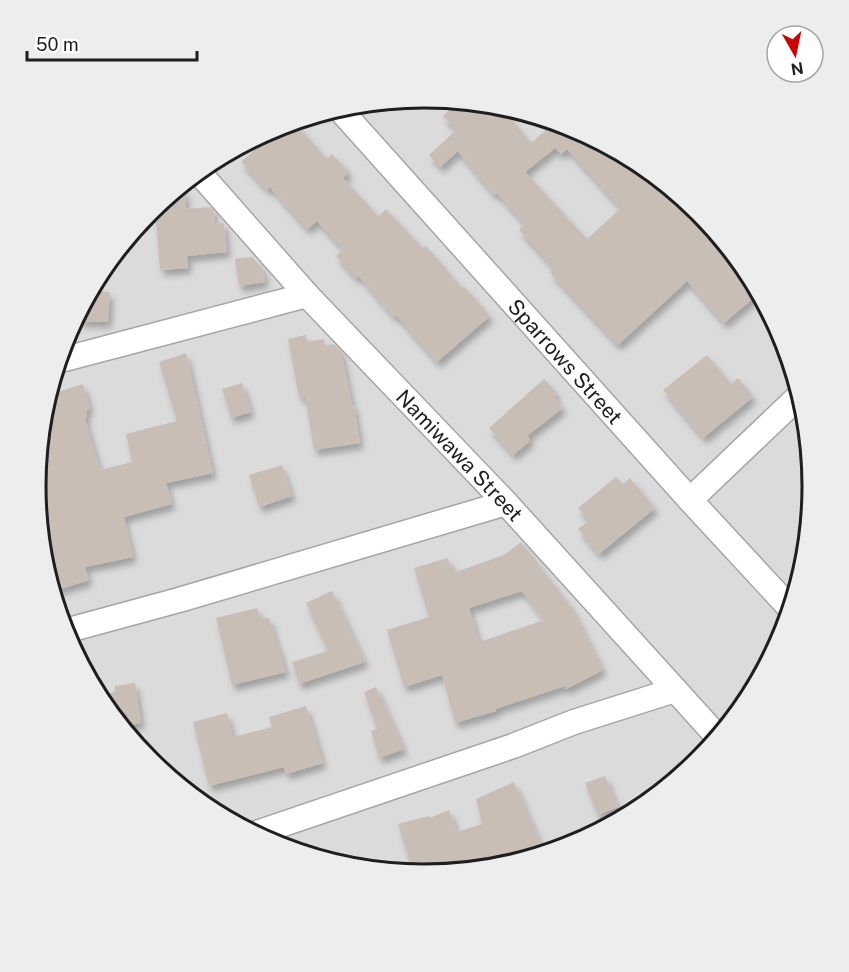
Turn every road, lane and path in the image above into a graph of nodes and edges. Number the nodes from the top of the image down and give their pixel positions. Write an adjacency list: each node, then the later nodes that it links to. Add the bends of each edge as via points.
1 (346, 116): 6 (street, Sparrows Street)
2 (204, 179): 3 (street, Namiwawa Street)
3 (307, 295): 4 (street); 7 (street, Namiwawa Street)
4 (69, 358)
5 (793, 402): 6 (street)
6 (690, 500): 8 (street, Sparrows Street)
7 (506, 502): 9 (street); 10 (street, Namiwawa Street)
8 (784, 602)
9 (74, 629)
10 (675, 690): 11 (street, Namiwawa Street); 12 (street)
11 (712, 731)
12 (267, 829)

